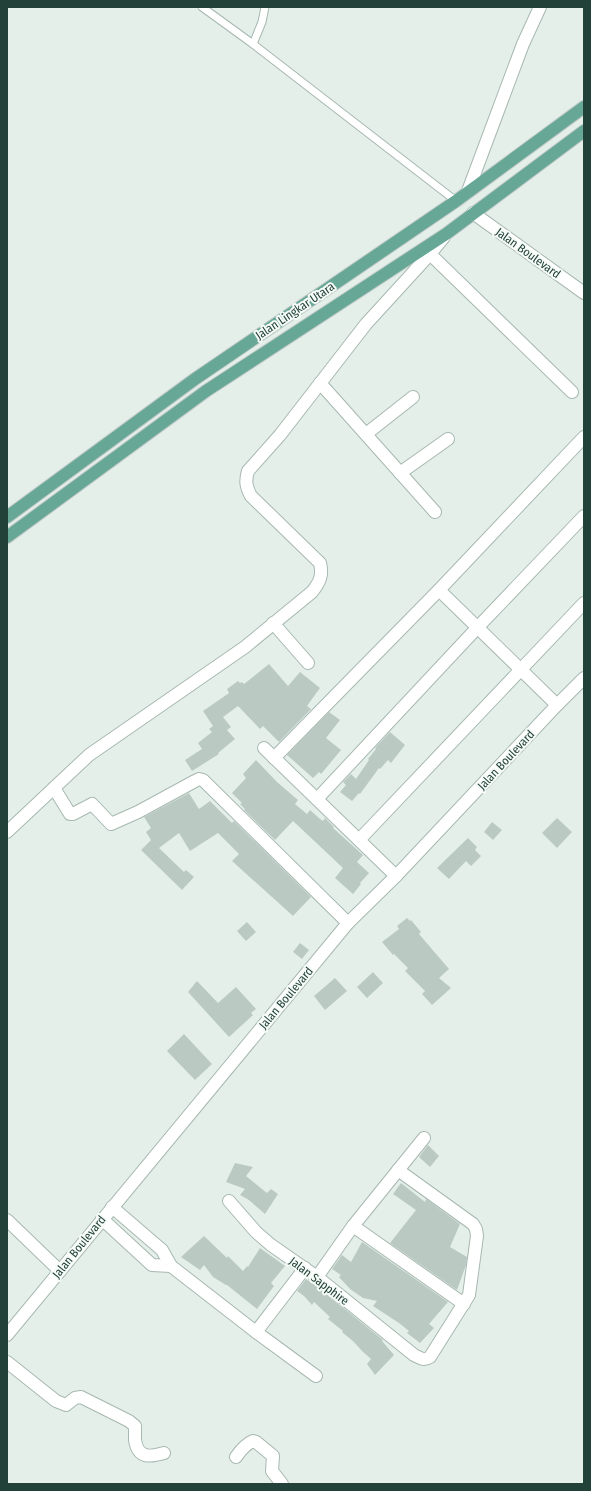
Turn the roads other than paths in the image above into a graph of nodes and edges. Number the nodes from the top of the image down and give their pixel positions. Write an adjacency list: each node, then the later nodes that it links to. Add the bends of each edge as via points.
1 (202, 7): 4 (lane)
2 (265, 7): 4 (lane)
3 (540, 7): 9 (street, via 523,44)
4 (253, 44): 10 (lane)
5 (584, 107): 6 (main road, Jalan Lingkar Utara)
6 (556, 127): 8 (main road); 9 (main road, Jalan Lingkar Utara)
7 (584, 131): 8 (main road, Jalan Lingkar Utara)
8 (566, 145): 11 (main road, Jalan Lingkar Utara)
9 (468, 191): 10 (main road, Jalan Lingkar Utara)
10 (456, 201): 14 (main road, Jalan Lingkar Utara)
11 (473, 213): 12 (main road, Jalan Lingkar Utara); 15 (street, Jalan Boulevard)
12 (446, 234): 13 (street); 16 (main road, Jalan Lingkar Utara)
13 (430, 254): 17 (street, via 366,324); 18 (street)
14 (326, 290): 16 (main road); 26 (main road, Jalan Lingkar Utara, via 195,379)
15 (584, 293)
16 (335, 307): 27 (main road, Jalan Lingkar Utara, via 206,391)
17 (320, 383): 20 (street); 30 (street, via 248,471 245,479 251,496 320,563 322,572 312,592)
18 (572, 392)
19 (413, 397): 20 (street)
20 (366, 434): 23 (street)
21 (584, 437): 28 (street)
22 (448, 438): 23 (street)
23 (400, 473): 24 (street)
24 (435, 512)
25 (584, 516): 31 (street)
26 (7, 517)
27 (7, 537)
28 (439, 590): 31 (street); 37 (street)
29 (584, 603): 33 (street)
30 (273, 623): 32 (street); 38 (street, via 89,755)
31 (477, 628): 33 (street); 39 (street)
32 (308, 663)
33 (520, 669): 35 (street); 41 (street)
34 (582, 683): 35 (street, Jalan Boulevard)
35 (557, 705): 42 (street, Jalan Boulevard)
36 (264, 748): 37 (street)
37 (274, 758): 39 (street)
38 (54, 788): 40 (street); 43 (street, via 71,814 92,804 111,824 201,779)
39 (317, 799): 41 (street)
40 (7, 832)
41 (359, 840): 42 (street)
42 (396, 876): 43 (street, Jalan Boulevard)
43 (348, 923): 47 (street, Jalan Boulevard)
44 (424, 1138): 45 (street)
45 (398, 1170): 50 (street); 55 (street, via 473,1224 476,1229 476,1250 469,1295)
46 (229, 1201): 52 (street, Jalan Sapphire, via 261,1236)
47 (112, 1207): 48 (street, Jalan Boulevard); 51 (street, via 162,1250)
48 (102, 1219): 51 (street, via 152,1265); 53 (street, Jalan Boulevard)
49 (7, 1220): 53 (street)
50 (353, 1226): 54 (street); 55 (street)
51 (171, 1266): 56 (street)
52 (305, 1268): 54 (street, Jalan Sapphire); 56 (street)
53 (60, 1271): 57 (street, Jalan Boulevard)
54 (317, 1277): 55 (street, Jalan Sapphire, via 414,1355 426,1360)
55 (464, 1304)
56 (256, 1332): 59 (street)
57 (7, 1335)
58 (7, 1362): 60 (street, via 56,1401 66,1405 81,1397 129,1421 135,1426 135,1440 140,1452 145,1455 150,1457)
59 (316, 1376)
60 (164, 1453)
61 (236, 1457): 62 (street, via 250,1442 256,1442 273,1456 272,1472)
62 (282, 1484)

